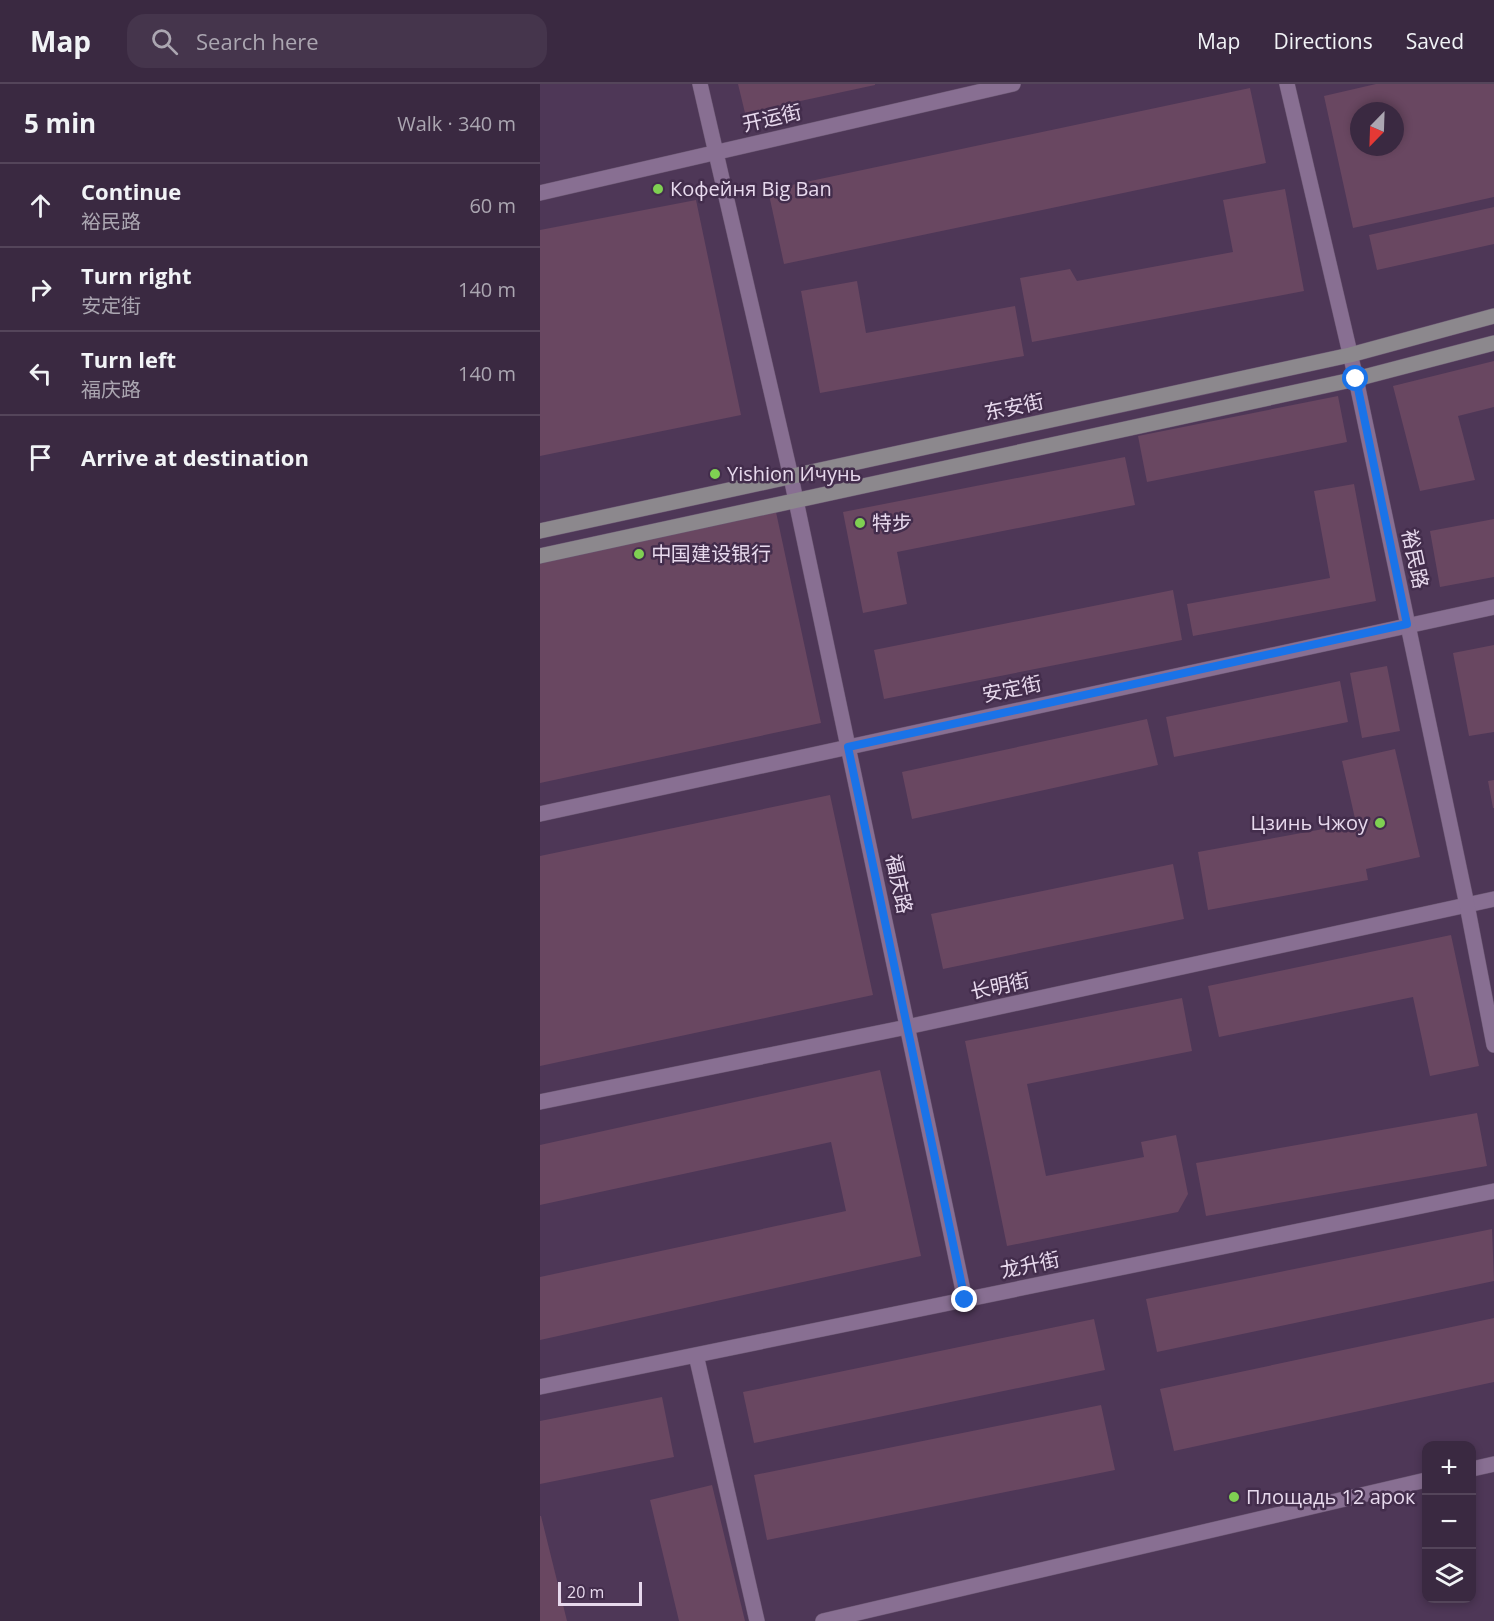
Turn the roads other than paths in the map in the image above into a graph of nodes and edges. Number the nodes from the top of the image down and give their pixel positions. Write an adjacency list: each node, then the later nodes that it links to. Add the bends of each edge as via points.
1 (700, 84): 4 (street, 福庆路)
2 (1013, 84): 4 (street, 开运街)
3 (1287, 84): 8 (street, 裕民路)
4 (716, 153): 5 (street, 开运街); 10 (street, 福庆路)
5 (540, 193)
6 (1494, 316): 8 (main road, 东安街)
7 (1494, 343): 9 (main road)
8 (1350, 356): 9 (street, 裕民路); 10 (main road, 东安街)
9 (1356, 379): 11 (main road); 15 (street, 裕民路)
10 (791, 477): 11 (street, 福庆路); 12 (main road, 东安街)
11 (796, 500): 13 (main road); 16 (street, 福庆路)
12 (540, 531)
13 (540, 556)
14 (1494, 607): 15 (street, 安定街)
15 (1407, 624): 16 (street, 安定街); 19 (street, 裕民路)
16 (848, 747): 17 (street, 安定街); 20 (street, 福庆路)
17 (540, 814)
18 (1494, 899): 19 (street, 长明街)
19 (1467, 905): 20 (street, 长明街); 21 (street, 裕民路)
20 (907, 1027): 22 (street, 长明街); 24 (street, 福庆路)
21 (1494, 1045)
22 (540, 1102)
23 (1494, 1191): 24 (street, 龙升街)
24 (965, 1300): 25 (street, 龙升街)
25 (696, 1355): 26 (street, 龙升街); 30 (street)
26 (540, 1388)
27 (1494, 1464): 28 (street)
28 (1476, 1468)
29 (1422, 1481): 31 (street)
30 (757, 1621)
31 (823, 1621)

